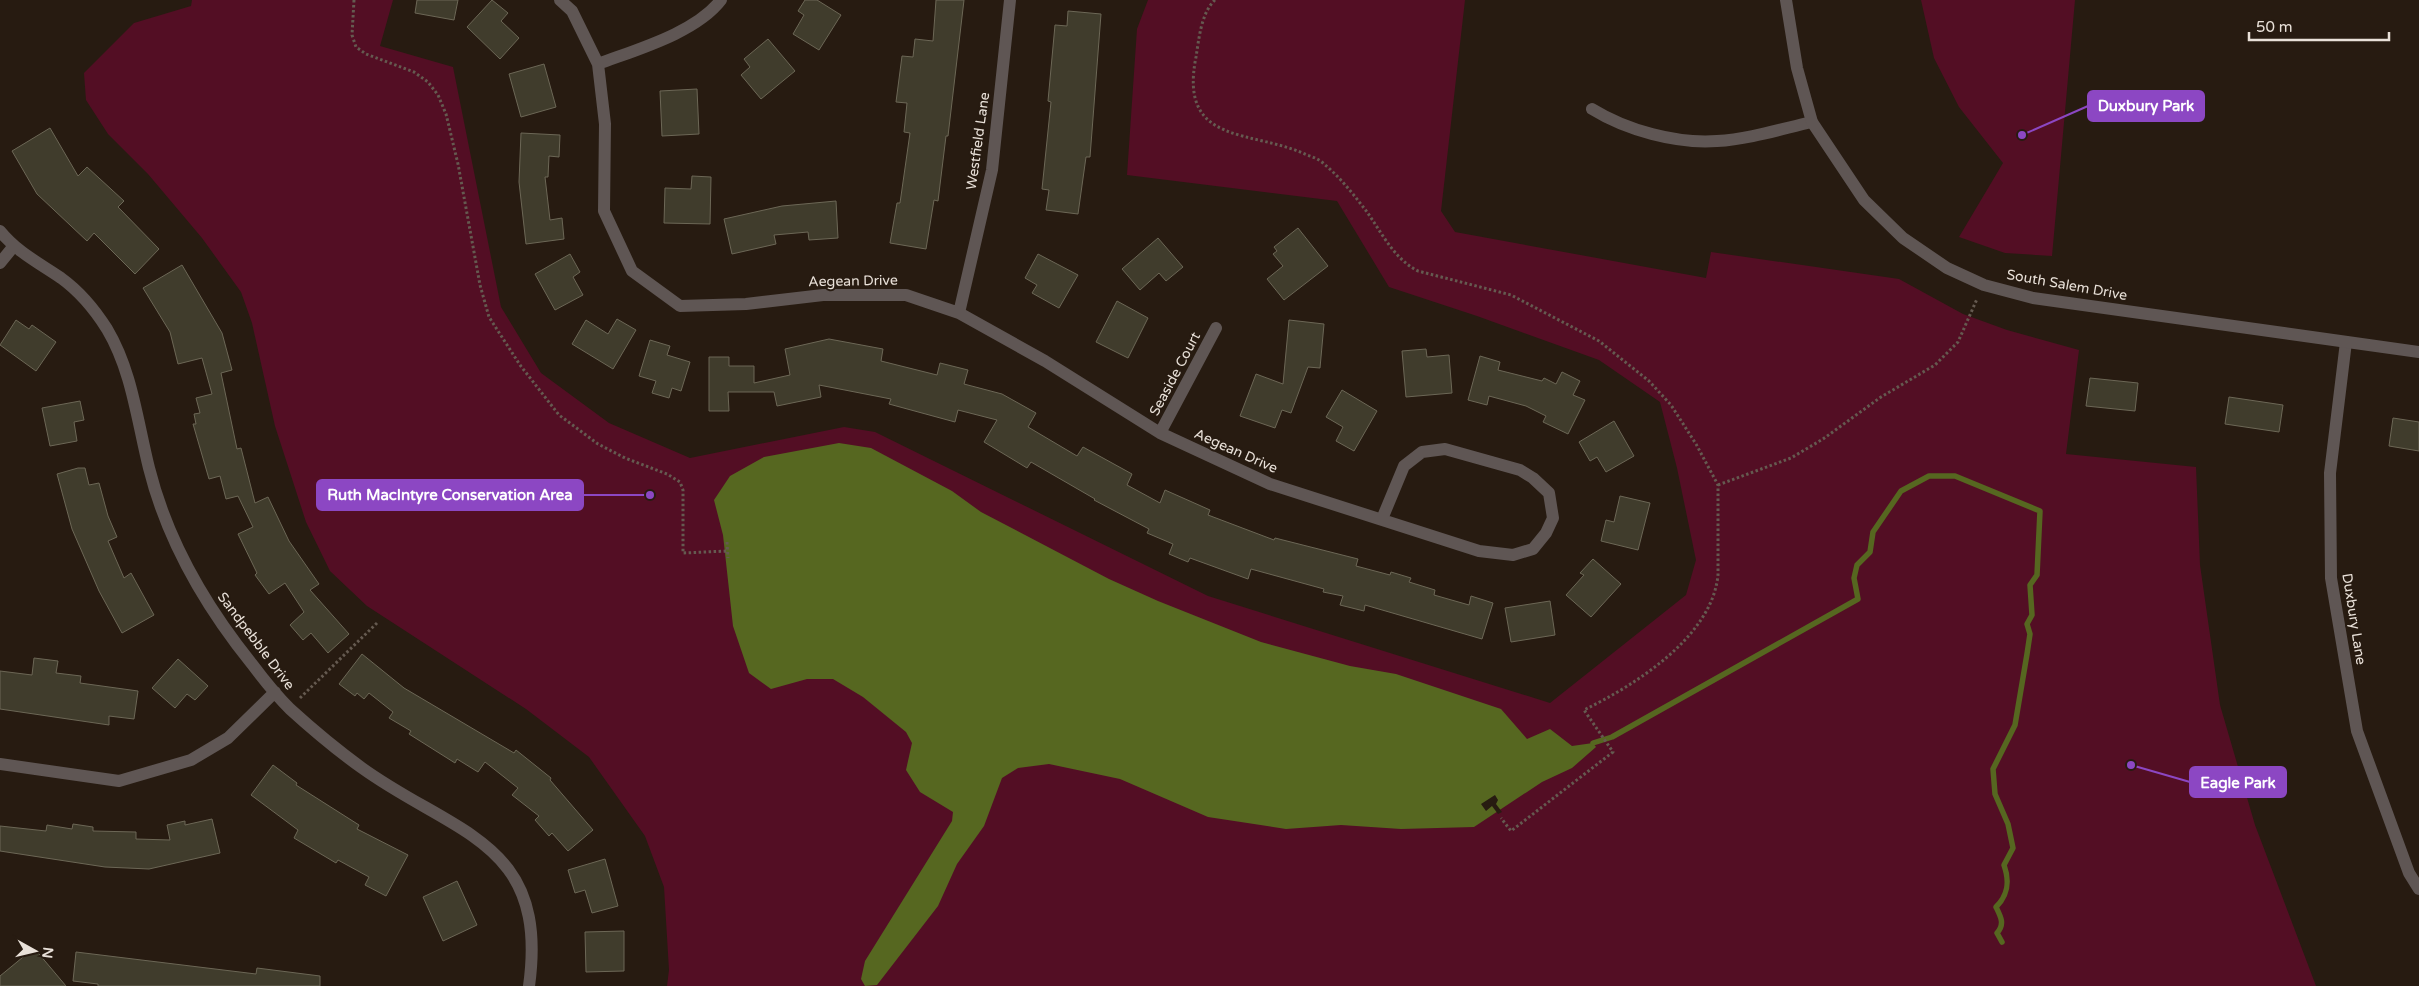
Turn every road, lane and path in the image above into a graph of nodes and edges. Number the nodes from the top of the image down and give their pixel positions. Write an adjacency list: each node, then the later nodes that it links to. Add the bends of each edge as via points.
1 (354, 0): 22 (path, via 352,35 356,46 366,54 414,72 438,95 458,164 489,317 520,365 559,415 598,444 680,482 684,490 683,553)
2 (560, 0): 7 (street, Aegean Drive, via 572,11)
3 (721, 0): 7 (street, via 697,21 665,38)
4 (1010, 0): 14 (street, Westfield Lane, via 992,170)
5 (1215, 0): 19 (path, via 1201,30 1194,62 1193,89 1205,119 1241,136 1296,149 1322,162 1366,210 1405,265 1511,295 1599,341 1649,381 1671,405)
6 (1786, 0): 9 (street, South Salem Drive, via 1797,68)
7 (598, 64): 14 (street, Aegean Drive, via 606,124 604,211 632,271 680,306 746,304 823,295 906,295)
8 (1592, 109): 9 (street, via 1634,130 1715,141)
9 (1812, 122): 13 (street, South Salem Drive, via 1864,200 1887,223 1947,268)
10 (0, 231): 11 (street, Sandpebble Drive)
11 (13, 247): 12 (street); 25 (street, Sandpebble Drive, via 64,280 106,328 126,372 149,468 170,530 212,611)
12 (0, 263)
13 (1984, 284): 16 (street, South Salem Drive, via 2033,298); 19 (path, via 1958,342 1935,365 1791,458)
14 (959, 313): 18 (street, Aegean Drive, via 1045,361)
15 (1216, 328): 18 (street, Seaside Court)
16 (2346, 342): 17 (street, South Salem Drive); 29 (street, Duxbury Lane, via 2330,473 2331,578 2357,731)
17 (2419, 352)
18 (1160, 433): 20 (street, Aegean Drive, via 1270,484)
19 (1718, 485): 28 (path, via 1718,575 1717,590 1710,606 1690,636 1667,657 1610,698 1584,710 1612,752 1511,831)
20 (1382, 519): 20 (street, Aegean Drive, via 1479,550 1513,555 1533,549 1553,518 1549,493 1533,478 1520,470 1445,449 1422,452 1404,466)
21 (727, 542): 22 (path)
22 (727, 551): 23 (path)
23 (728, 558)
24 (377, 623): 26 (path)
25 (275, 692): 26 (street, Sandpebble Drive); 27 (street, via 228,738 192,760 119,780)
26 (291, 709): 31 (street, Sandpebble Drive, via 362,768 488,846 505,865 521,891 532,926)
27 (0, 764)
28 (1501, 818)
29 (2414, 871): 30 (street, Duxbury Lane)
30 (2419, 889)
31 (529, 986)

